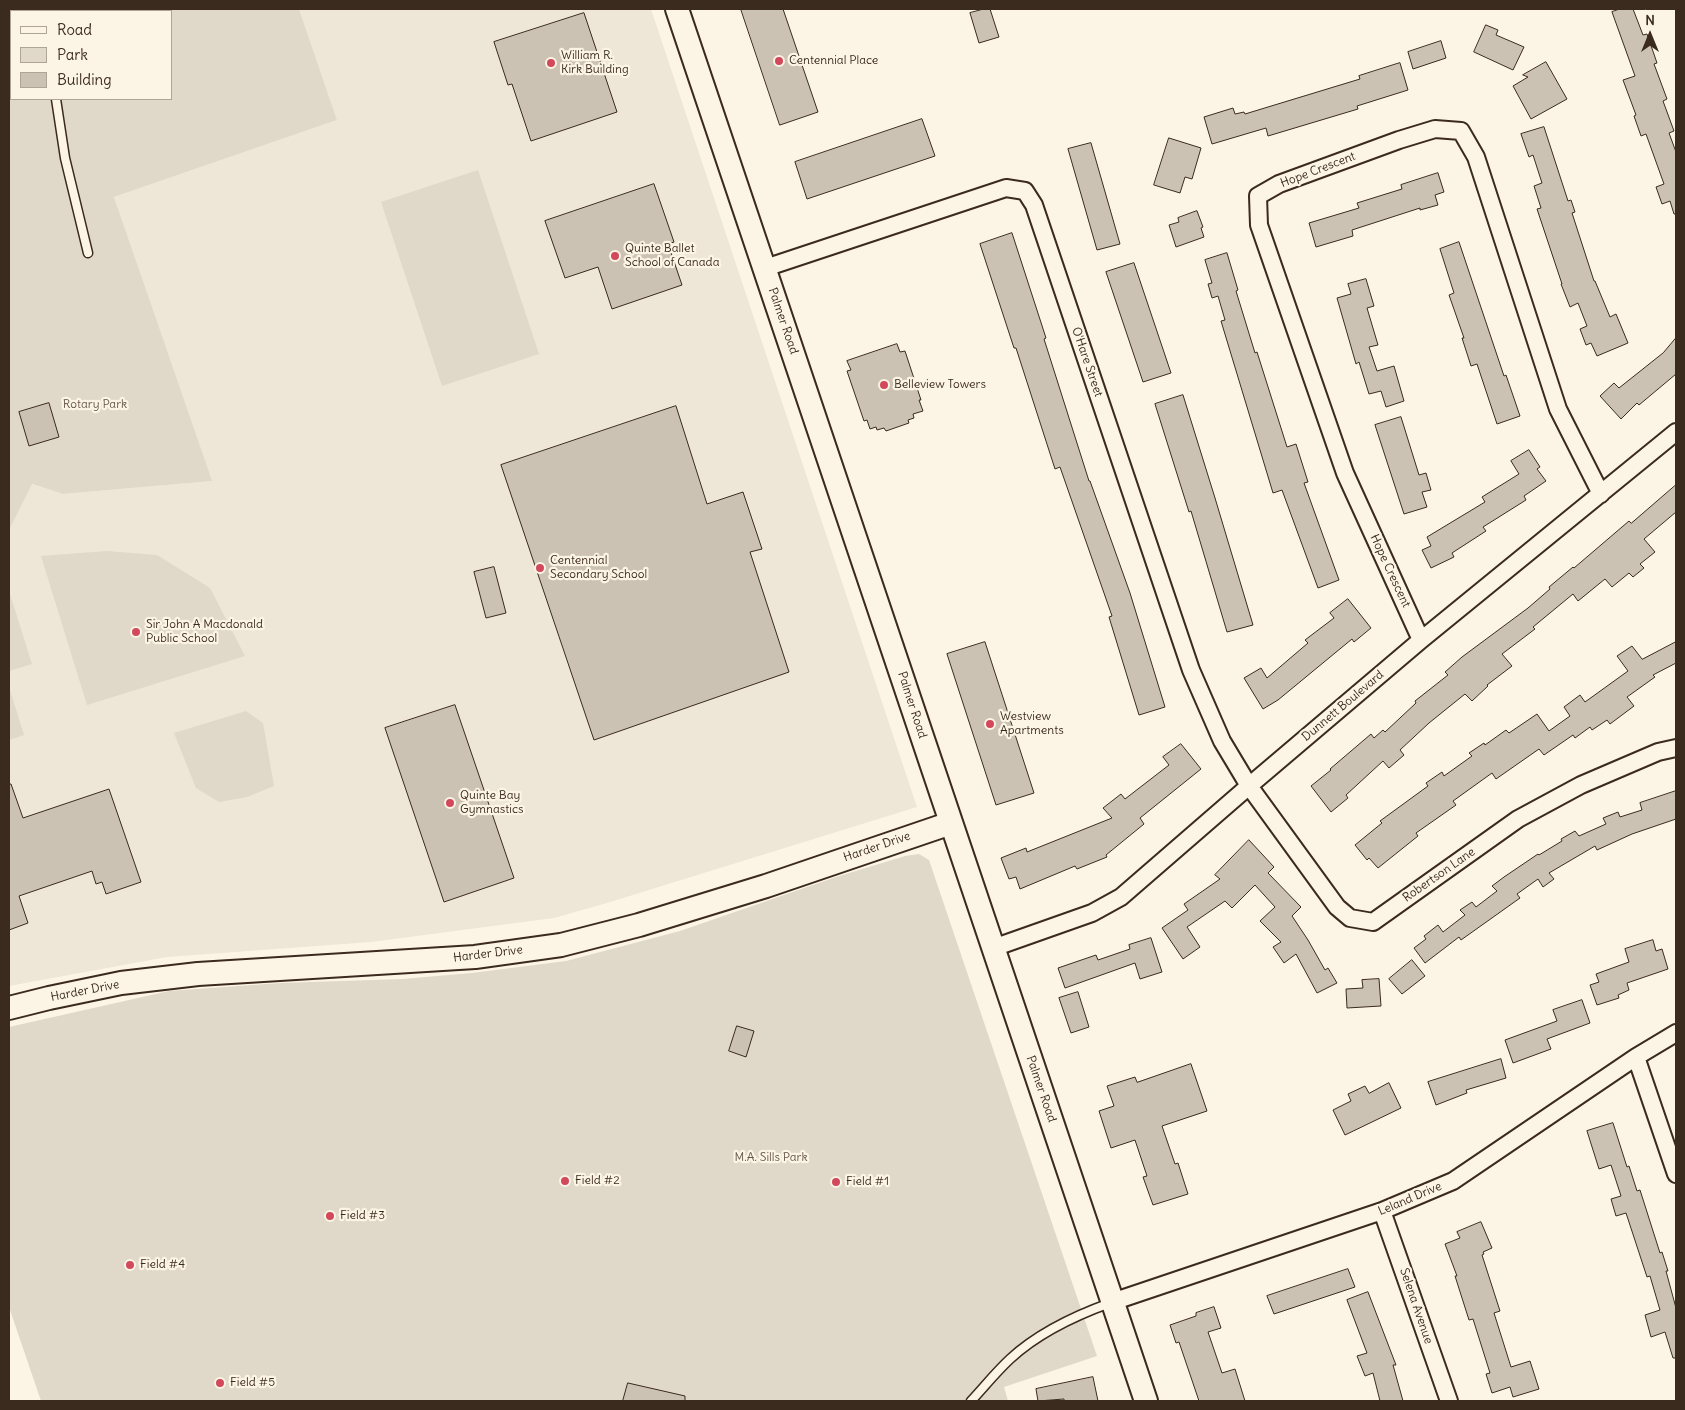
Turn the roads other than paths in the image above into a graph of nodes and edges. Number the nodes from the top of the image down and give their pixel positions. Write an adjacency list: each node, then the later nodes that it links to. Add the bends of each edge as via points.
1 (677, 9): 4 (street, Palmer Road)
2 (56, 100): 3 (lane, via 65,158)
3 (88, 253)
4 (765, 268): 9 (street, O'Hare Street, via 1006,188 1025,191 1034,206 1191,670 1222,741); 10 (street, Palmer Road)
5 (1676, 432): 6 (street, Dunnett Boulevard)
6 (1601, 494): 7 (street, Dunnett Boulevard); 7 (street, Hope Crescent, via 1558,409 1476,157 1461,131 1435,130 1400,140 1279,184 1258,196 1259,225 1345,473)
7 (1421, 640): 9 (street, Dunnett Boulevard)
8 (1676, 748): 9 (street, Robertson Lane, via 1658,752 1581,785 1518,819 1373,922 1350,918 1337,906)
9 (1249, 786): 11 (street, Dunnett Boulevard, via 1121,897 1092,913)
10 (951, 823): 11 (street, Palmer Road); 12 (street, Harder Drive, via 757,889 561,945 475,957 198,974 121,983)
11 (993, 948): 17 (street, Palmer Road)
12 (9, 1008)
13 (1676, 1033): 14 (street, Leland Drive)
14 (1636, 1057): 15 (street); 16 (street, Leland Drive, via 1453,1181)
15 (1676, 1174)
16 (1382, 1211): 17 (street, Leland Drive); 20 (street, Selena Avenue)
17 (1112, 1302): 18 (lane, via 1038,1337 1010,1359); 19 (street, Palmer Road)
18 (971, 1401)
19 (1146, 1401)
20 (1449, 1401)

